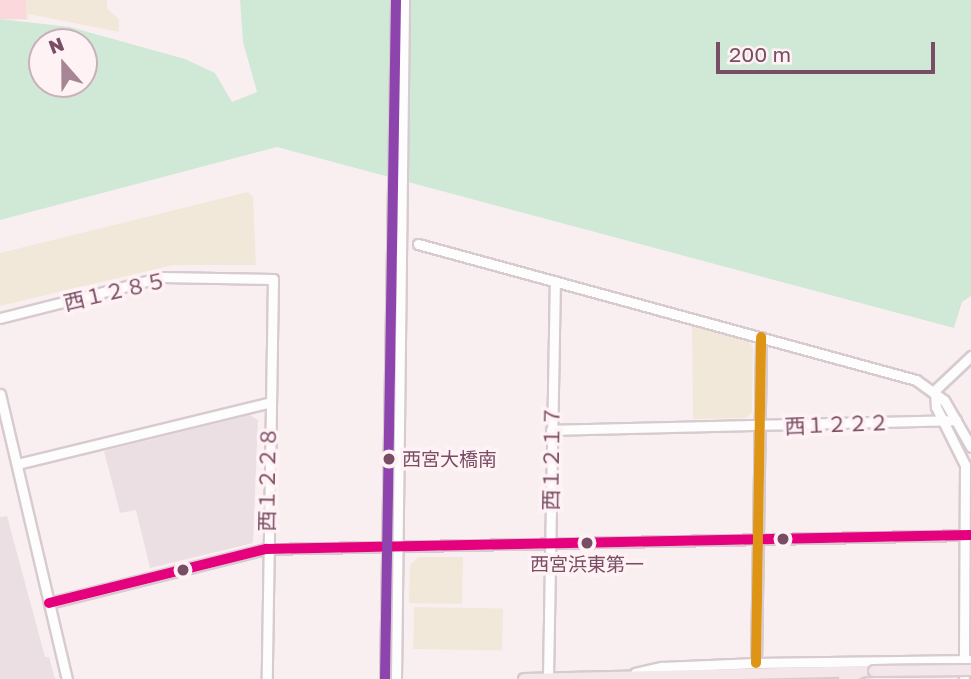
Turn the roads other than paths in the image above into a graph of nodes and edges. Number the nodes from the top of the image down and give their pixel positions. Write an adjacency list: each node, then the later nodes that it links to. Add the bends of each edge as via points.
1 (396, 0): 3 (street)
2 (404, 0): 3 (street)
3 (397, 233): 22 (street); 23 (street)
4 (418, 244): 6 (street)
5 (273, 279): 7 (street, 西１２８５, via 162,277); 12 (street, 西１２２８)
6 (555, 281): 8 (street); 16 (street, 西１２１７)
7 (0, 318)
8 (761, 337): 10 (street, via 916,380); 15 (street)
9 (971, 356): 10 (street)
10 (935, 390): 13 (street); 14 (street)
11 (0, 394): 18 (street)
12 (268, 403): 18 (street); 24 (street, 西１２２８)
13 (956, 420): 14 (street, 西１２２２); 17 (street)
14 (943, 421): 15 (street, 西１２２２); 19 (street, via 965,465)
15 (759, 426): 16 (street, 西１２２２); 20 (street)
16 (551, 430): 21 (street, 西１２１７)
17 (971, 447)
18 (17, 464): 25 (street)
19 (968, 535): 20 (street); 26 (street)
20 (758, 539): 21 (street); 27 (street)
21 (550, 542): 23 (street); 31 (street, 西１２１７)
22 (387, 546): 23 (street); 24 (street); 34 (street)
23 (400, 546): 35 (street)
24 (266, 549): 25 (street); 33 (street, 西１２２８)
25 (49, 603): 32 (street)
26 (968, 660): 27 (street); 38 (street)
27 (755, 663): 30 (street, via 662,667)
28 (971, 670): 29 (main road, bridge)
29 (869, 671): 30 (main road); 37 (main road)
30 (630, 674): 31 (main road)
31 (548, 677): 36 (main road)
32 (67, 679)
33 (267, 679)
34 (385, 679)
35 (396, 679)
36 (524, 679)
37 (844, 679)
38 (964, 679)

